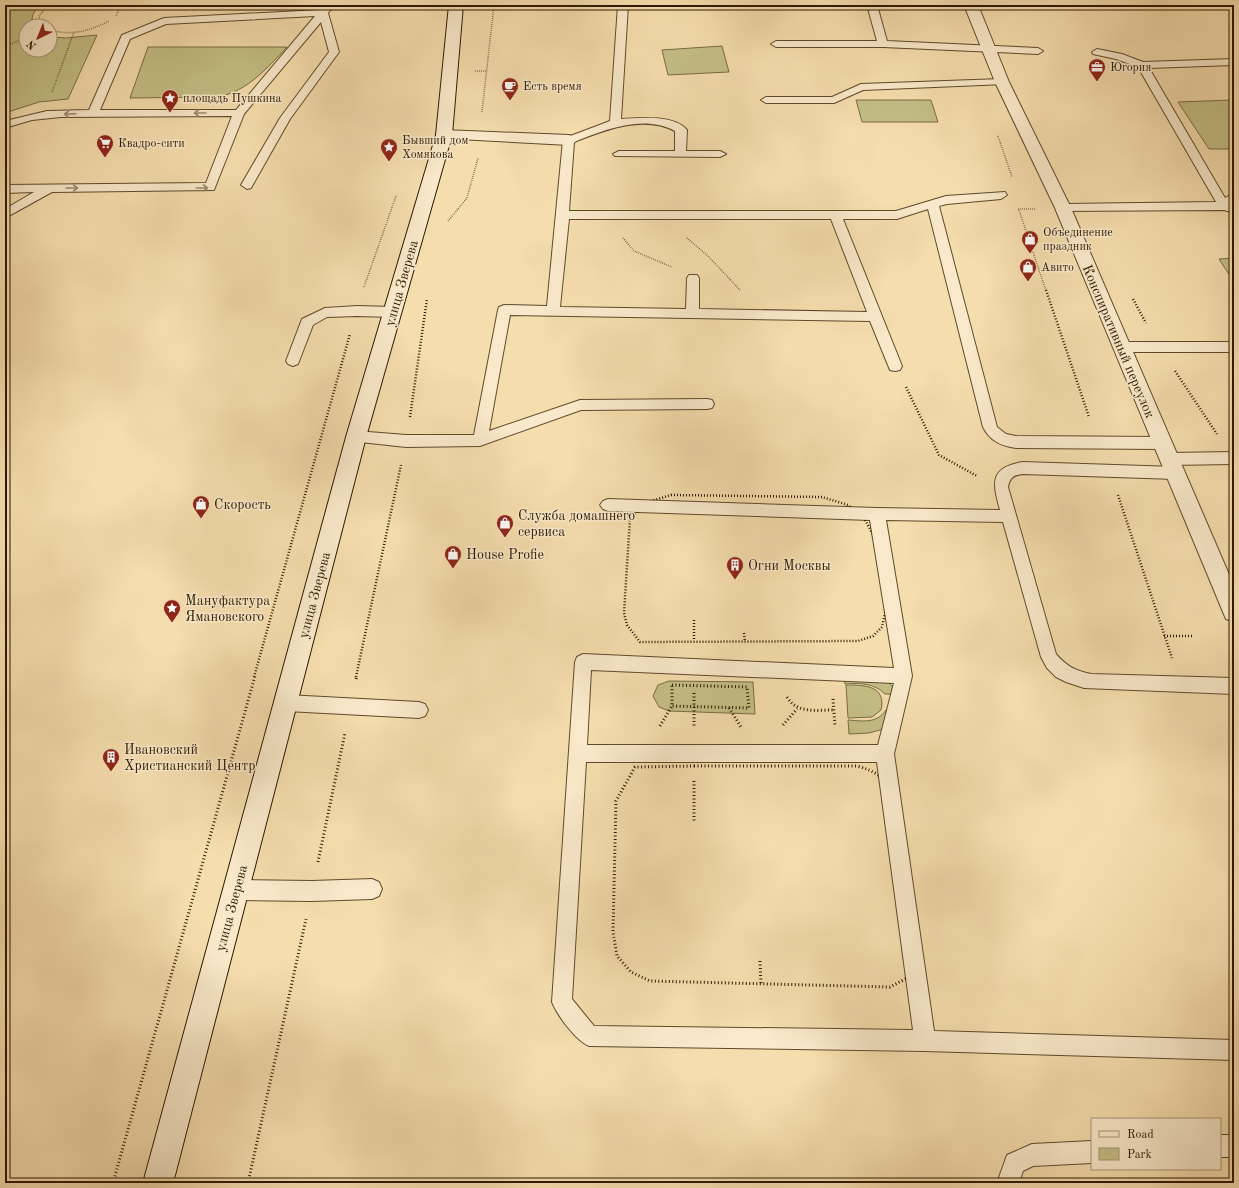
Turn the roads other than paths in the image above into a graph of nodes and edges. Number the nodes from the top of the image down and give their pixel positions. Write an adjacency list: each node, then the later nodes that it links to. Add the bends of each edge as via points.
1 (240, 5): 7 (lane)
2 (456, 5): 21 (street, улица Зверева)
3 (624, 5): 19 (lane)
4 (872, 5): 9 (lane)
5 (972, 5): 10 (street, Конспиративный переулок)
6 (326, 9): 7 (lane); 18 (lane); 26 (lane, via 334,52 285,118)
7 (241, 16): 17 (lane, via 164,21 126,37)
8 (776, 44): 9 (lane)
9 (883, 44): 10 (lane)
10 (990, 50): 11 (lane); 15 (street, Конспиративный переулок)
11 (1038, 51)
12 (1097, 52): 14 (lane)
13 (1234, 62): 14 (lane)
14 (1142, 65): 33 (lane)
15 (1002, 82): 16 (lane, via 861,87 834,100); 32 (street, Конспиративный переулок)
16 (766, 100)
17 (93, 113): 18 (lane, one-way to 17); 20 (lane, one-way to 20, via 43,115 19,119)
18 (239, 114): 28 (lane, one-way to 18, via 210,188)
19 (615, 123): 22 (lane); 24 (lane, via 672,124 681,130)
20 (5, 125)
21 (444, 135): 22 (street); 39 (street, улица Зверева)
22 (569, 140): 35 (lane)
23 (619, 154): 24 (lane)
24 (680, 154): 25 (lane)
25 (720, 154)
26 (247, 185)
27 (5, 189): 28 (lane)
28 (50, 189): 34 (lane)
29 (1001, 195): 31 (lane, via 946,200)
30 (1234, 198): 33 (lane)
31 (933, 204): 36 (lane, via 897,215); 49 (lane, via 990,427 994,434 1016,442 1098,442)
32 (1063, 208): 33 (lane); 42 (street, Конспиративный переулок)
33 (1229, 208)
34 (5, 214)
35 (563, 215): 36 (lane); 38 (lane)
36 (836, 215): 41 (lane)
37 (693, 278): 40 (lane)
38 (553, 311): 40 (lane); 48 (lane, via 504,310)
39 (393, 312): 44 (lane, via 325,313 307,322); 47 (street, улица Зверева)
40 (692, 314): 41 (lane)
41 (875, 317): 45 (lane)
42 (1122, 347): 43 (lane); 49 (street, Конспиративный переулок)
43 (1234, 347)
44 (293, 361)
45 (895, 366)
46 (706, 404): 48 (lane, via 580,405)
47 (356, 438): 48 (lane, via 406,441); 57 (street, улица Зверева)
48 (480, 440)
49 (1169, 458): 50 (lane); 52 (lane, via 1111,472 1023,468 1006,472 1001,487); 54 (street, Конспиративный переулок)
50 (1234, 458)
51 (608, 505): 53 (lane)
52 (1007, 511): 53 (lane); 56 (lane, via 1049,657 1066,675 1084,681)
53 (877, 514): 55 (lane)
54 (1234, 612)
55 (904, 676): 59 (lane, via 583,662); 60 (lane)
56 (1234, 686)
57 (286, 703): 58 (lane); 62 (street, улица Зверева)
58 (419, 710)
59 (576, 753): 60 (lane, via 694,760 837,760); 63 (lane, via 562,1002 589,1036)
60 (885, 754): 63 (lane)
61 (372, 889): 62 (lane)
62 (236, 890): 68 (street, улица Зверева)
63 (925, 1041): 64 (lane)
64 (1234, 1050)
65 (1221, 1146): 66 (lane)
66 (1234, 1146)
67 (1091, 1152): 69 (lane, via 1032,1155 1016,1163)
68 (158, 1183)
69 (1008, 1183)

